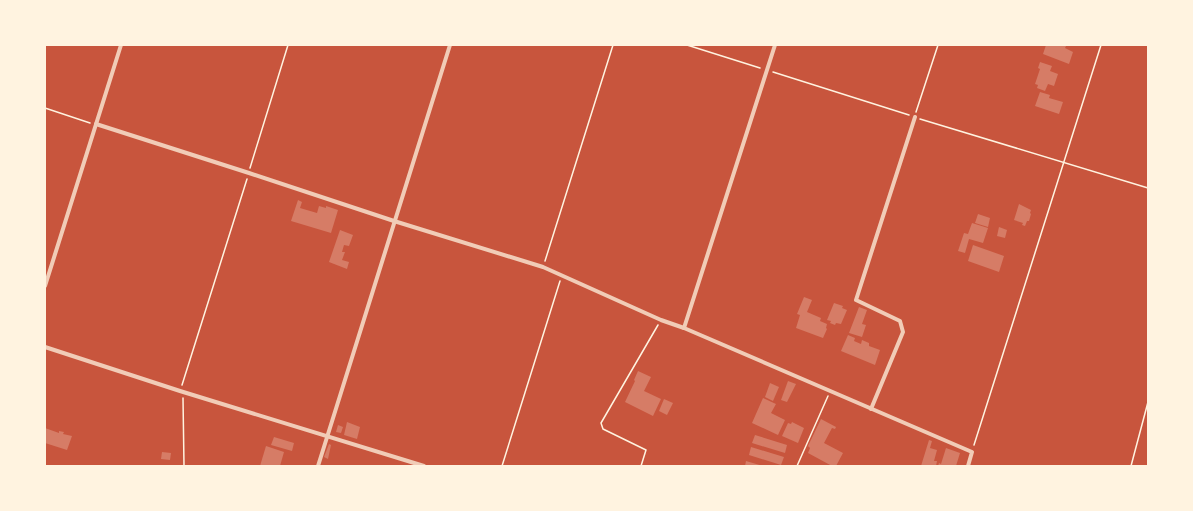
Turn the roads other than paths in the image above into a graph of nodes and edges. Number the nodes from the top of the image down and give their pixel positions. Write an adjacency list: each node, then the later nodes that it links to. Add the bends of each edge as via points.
1 (121, 45): 5 (street)
2 (450, 45): 6 (street)
3 (775, 45): 8 (street)
4 (915, 117): 10 (street, via 856,300 900,321 903,332)
5 (96, 124): 6 (street); 7 (street)
6 (394, 221): 8 (street, via 562,274); 11 (street)
7 (45, 286)
8 (684, 328): 10 (street)
9 (45, 347): 11 (street)
10 (871, 409): 14 (street, via 972,452)
11 (328, 436): 12 (street); 13 (street)
12 (318, 466)
13 (424, 466)
14 (968, 466)

